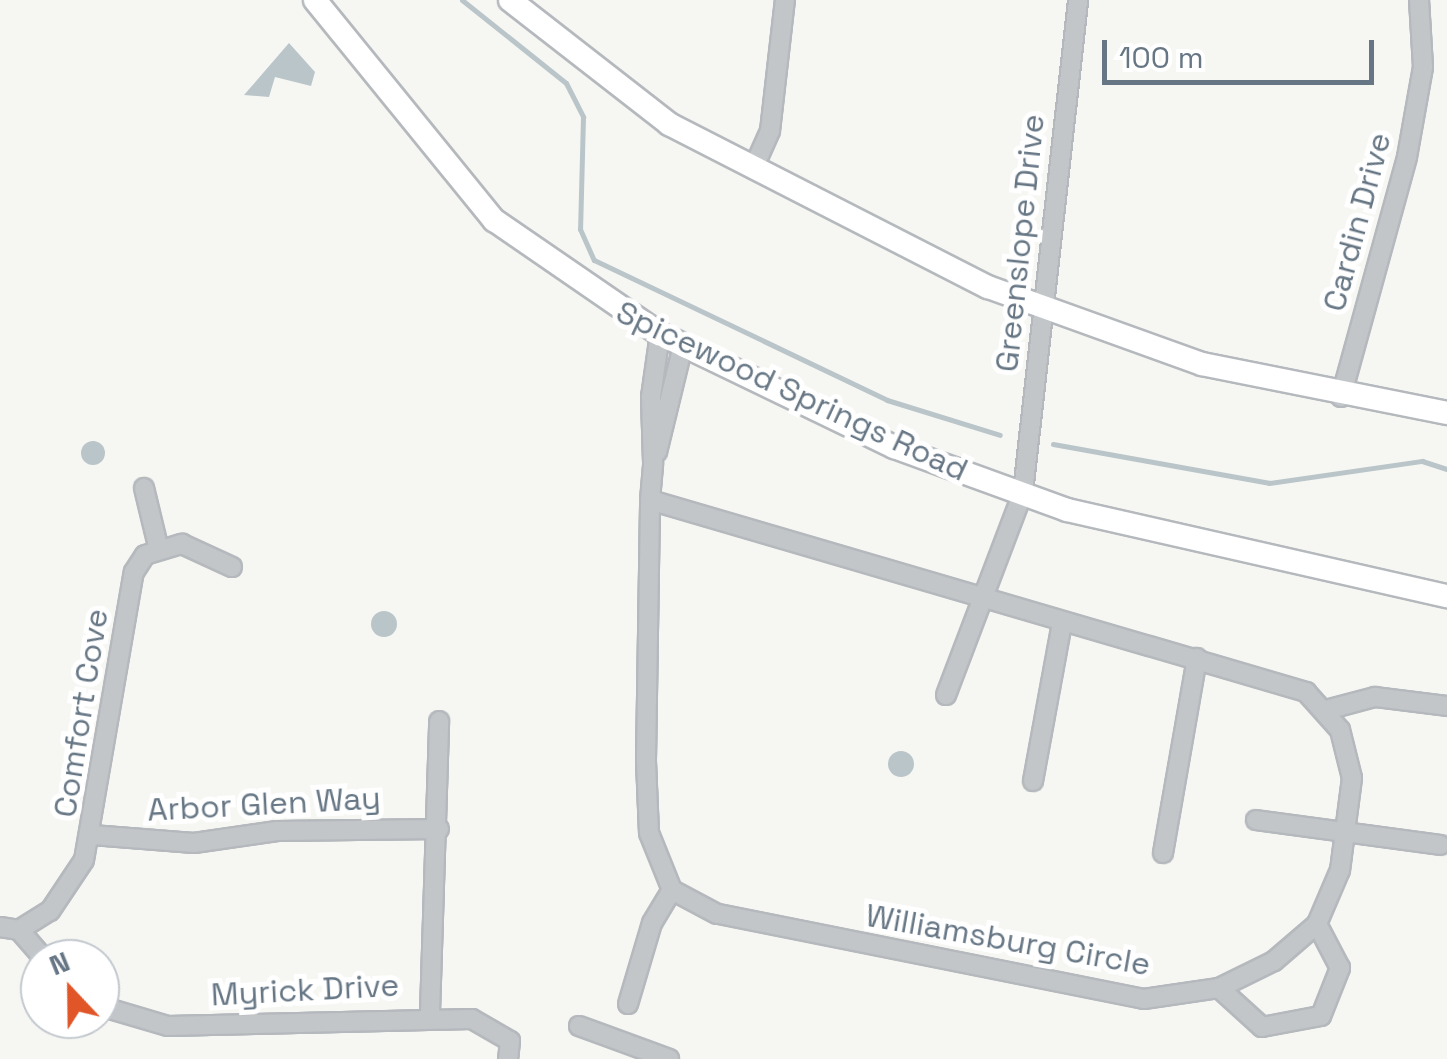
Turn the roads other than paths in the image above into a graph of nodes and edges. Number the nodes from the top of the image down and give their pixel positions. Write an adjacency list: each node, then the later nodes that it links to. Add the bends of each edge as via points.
1 (315, 0): 8 (main road, Spicewood Springs Road, via 494,220)
2 (510, 0): 6 (main road, via 669,124)
3 (785, 0): 6 (street, via 770,132)
4 (1078, 0): 7 (street, Greenslope Drive)
5 (1419, 0): 10 (street, Cardin Drive, via 1423,67 1407,157)
6 (753, 168): 7 (main road)
7 (1042, 309): 10 (main road, via 1202,364); 14 (street, Greenslope Drive)
8 (660, 334): 9 (main road, Spicewood Springs Road); 12 (street)
9 (683, 345): 12 (street, via 674,407); 14 (main road, Spicewood Springs Road, via 894,446)
10 (1341, 397): 11 (main road)
11 (1447, 413)
12 (653, 462): 15 (street)
13 (144, 488): 16 (street)
14 (1023, 492): 18 (main road, Spicewood Springs Road, via 1119,524); 19 (street, Greenslope Drive)
15 (650, 500): 19 (street, via 714,512); 33 (street, via 650,833)
16 (158, 546): 17 (street, via 202,550); 30 (street, Comfort Cove, via 134,572)
17 (232, 567)
18 (1447, 596)
19 (977, 600): 20 (street); 22 (street, Greenslope Drive)
20 (1062, 623): 21 (street); 26 (street)
21 (1197, 658): 24 (street, via 1285,679); 32 (street)
22 (946, 695)
23 (1447, 706): 24 (street, via 1375,697)
24 (1326, 710): 29 (street, via 1348,749)
25 (439, 721): 28 (street)
26 (1034, 781)
27 (1256, 820): 29 (street)
28 (440, 829): 30 (street, Arbor Glen Way, via 324,828 194,843); 39 (street)
29 (1347, 833): 31 (street); 34 (street)
30 (92, 835): 35 (street, Comfort Cove, via 72,886)
31 (1440, 845)
32 (1163, 853)
33 (672, 890): 36 (street, Williamsburg Circle, via 717,914 1144,999); 37 (street, via 652,923)
34 (1317, 924): 36 (street, Williamsburg Circle, via 1274,961); 36 (street, via 1340,968 1321,1016 1262,1027)
35 (9, 929)
36 (1220, 988)
37 (628, 1004)
38 (120, 1012): 39 (street, Myrick Drive, via 168,1026)
39 (430, 1013): 41 (street, Myrick Drive, via 472,1018)
40 (578, 1026): 42 (street)
41 (509, 1050)
42 (670, 1059)

